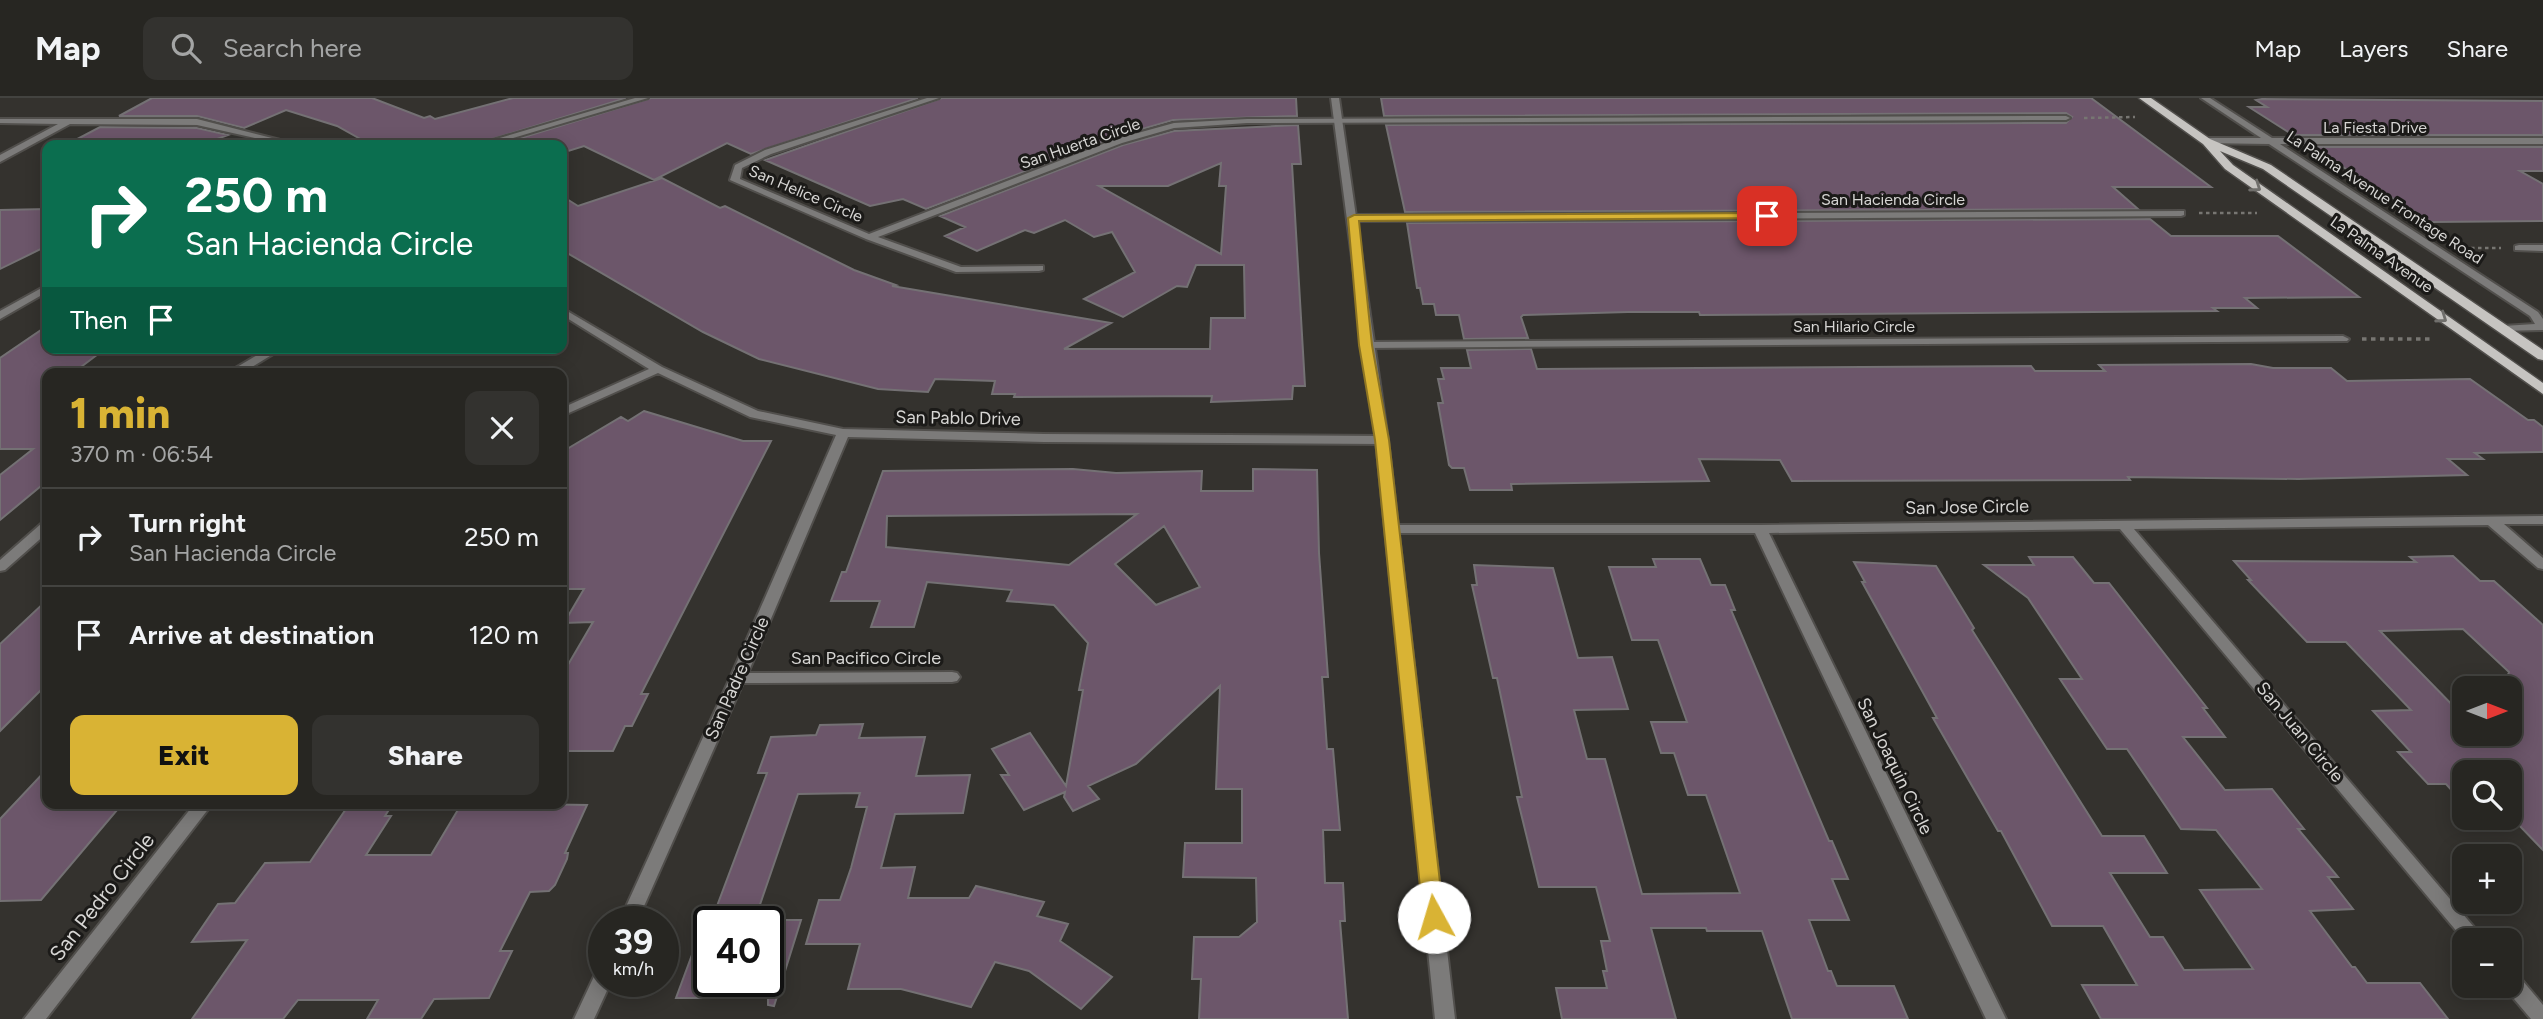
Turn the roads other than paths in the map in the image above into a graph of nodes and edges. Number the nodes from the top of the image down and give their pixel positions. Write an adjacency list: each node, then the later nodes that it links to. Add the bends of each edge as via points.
1 (644, 98): 11 (street)
2 (935, 98): 18 (street, San Helice Circle, via 768,152 738,167 735,180)
3 (1335, 98): 7 (street)
4 (2144, 98): 12 (main road, La Palma Avenue)
5 (2204, 98): 13 (street, La Palma Avenue Frontage Road)
6 (2066, 118): 7 (street, San Huerta Circle)
7 (1338, 120): 17 (street); 18 (street, San Huerta Circle, via 1174,126 1119,141)
8 (0, 121): 9 (street)
9 (71, 121): 10 (street, via 197,122); 15 (street)
10 (274, 140)
11 (497, 140)
12 (2206, 141): 13 (street, La Fiesta Drive); 26 (main road, La Palma Avenue, via 2267,167); 33 (main road, La Palma Avenue, one-way to 33, via 2229,167)
13 (2271, 141): 14 (street, La Fiesta Drive); 25 (street, La Palma Avenue Frontage Road, via 2534,314)
14 (2543, 141)
15 (0, 159)
16 (2181, 213): 17 (street, San Hacienda Circle)
17 (1354, 218): 28 (street)
18 (869, 237): 21 (street, San Helice Circle, via 960,270)
19 (2519, 248): 20 (street)
20 (2543, 248)
21 (1038, 268)
22 (42, 291): 24 (street)
23 (567, 314): 32 (street, San Pablo Drive)
24 (0, 316)
25 (2543, 327): 26 (street, La Palma Avenue Frontage Road)
26 (2503, 329): 30 (main road, La Palma Avenue)
27 (2343, 339): 28 (street, San Hilario Circle)
28 (1366, 345): 36 (street)
29 (267, 354): 31 (street)
30 (2543, 356)
31 (242, 368)
32 (658, 369): 34 (street); 35 (street, San Pablo Drive, via 754,414)
33 (2543, 390)
34 (567, 410)
35 (843, 433): 36 (street, San Pablo Drive); 46 (street, San Padre Circle)
36 (1382, 440): 40 (street)
37 (2491, 520): 38 (street, San Jose Circle); 39 (street, San Jose Circle); 43 (street)
38 (2543, 520)
39 (2124, 525): 41 (street, San Jose Circle); 49 (street, San Juan Circle)
40 (1392, 529): 41 (street, San Jose Circle); 54 (street)
41 (1760, 529): 55 (street, San Joaquin Circle)
42 (42, 530): 44 (street)
43 (2543, 565)
44 (0, 567)
45 (952, 677): 46 (street, San Pacifico Circle)
46 (738, 678): 48 (street, San Padre Circle)
47 (200, 809): 52 (street, San Pedro Circle)
48 (635, 906)
49 (2466, 928)
50 (2522, 994): 56 (street)
51 (594, 997): 53 (street)
52 (34, 1019)
53 (584, 1019)
54 (1445, 1019)
55 (1996, 1019)
56 (2543, 1019)

